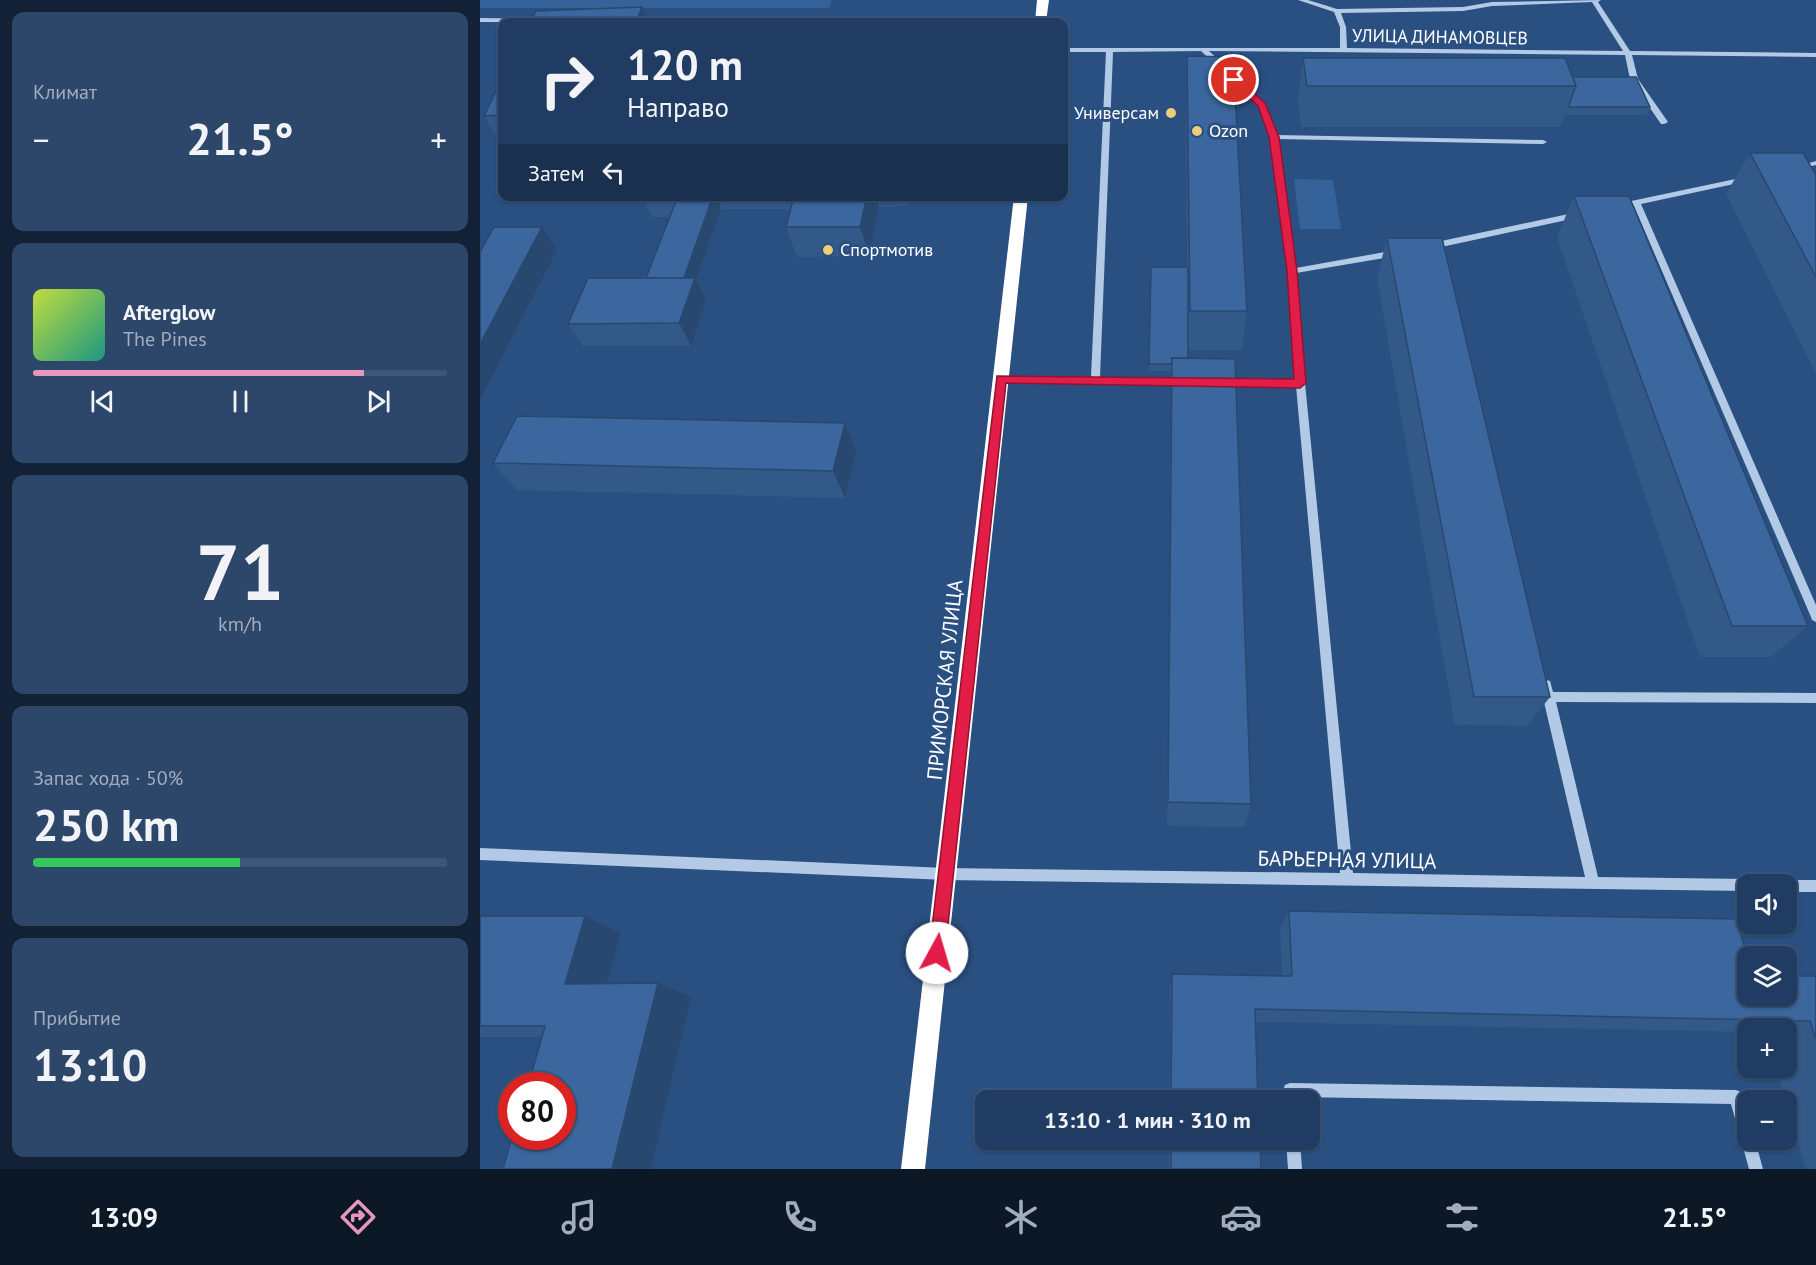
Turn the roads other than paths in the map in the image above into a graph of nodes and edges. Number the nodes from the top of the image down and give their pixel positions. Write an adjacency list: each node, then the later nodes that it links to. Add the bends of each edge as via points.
1 (1043, 0): 5 (highway)
2 (1301, 0): 4 (street)
3 (1595, 0): 4 (street, via 1492,4 1463,9); 12 (street)
4 (1337, 11): 11 (street, via 1343,27)
5 (1041, 18)
6 (480, 20): 7 (street)
7 (498, 20)
8 (1203, 49): 10 (street, УЛИЦА ДИНАМОВЦЕВ); 11 (street, УЛИЦА ДИНАМОВЦЕВ); 15 (street, via 1262,105)
9 (1068, 50): 10 (street, УЛИЦА ДИНАМОВЦЕВ)
10 (1110, 50): 30 (street)
11 (1344, 50): 12 (street, УЛИЦА ДИНАМОВЦЕВ)
12 (1628, 54): 13 (street, УЛИЦА ДИНАМОВЦЕВ); 14 (street, via 1634,79)
13 (1816, 55)
14 (1665, 122)
15 (1274, 137): 16 (street); 28 (street)
16 (1543, 142)
17 (1816, 163): 18 (street)
18 (1782, 171)
19 (1760, 176): 21 (street)
20 (1020, 201): 29 (highway, ПРИМОРСКАЯ УЛИЦА)
21 (1636, 202): 22 (street); 34 (street)
22 (1613, 207)
23 (1590, 212): 24 (street)
24 (1441, 244): 25 (street); 27 (street)
25 (1418, 249)
26 (1407, 251): 28 (street)
27 (1444, 256)
28 (1292, 271): 33 (street)
29 (1001, 379): 30 (street); 39 (highway, ПРИМОРСКАЯ УЛИЦА)
30 (1095, 381): 31 (street)
31 (1193, 382)
32 (1216, 382): 33 (street)
33 (1300, 383): 40 (street)
34 (1816, 617)
35 (1543, 674): 36 (street)
36 (1549, 697): 37 (street); 41 (street)
37 (1816, 698)
38 (480, 854): 39 (street, БАРЬЕРНАЯ УЛИЦА)
39 (946, 874): 40 (street, БАРЬЕРНАЯ УЛИЦА); 49 (highway, ПРИМОРСКАЯ УЛИЦА)
40 (1347, 880): 41 (street, БАРЬЕРНАЯ УЛИЦА)
41 (1593, 883): 42 (street, БАРЬЕРНАЯ УЛИЦА)
42 (1737, 885)
43 (1797, 886): 44 (street)
44 (1816, 886)
45 (1320, 1090): 46 (street, via 1736,1097)
46 (1737, 1101)
47 (1294, 1150): 50 (street)
48 (1751, 1150): 51 (street)
49 (913, 1169)
50 (1295, 1169)
51 (1756, 1169)

